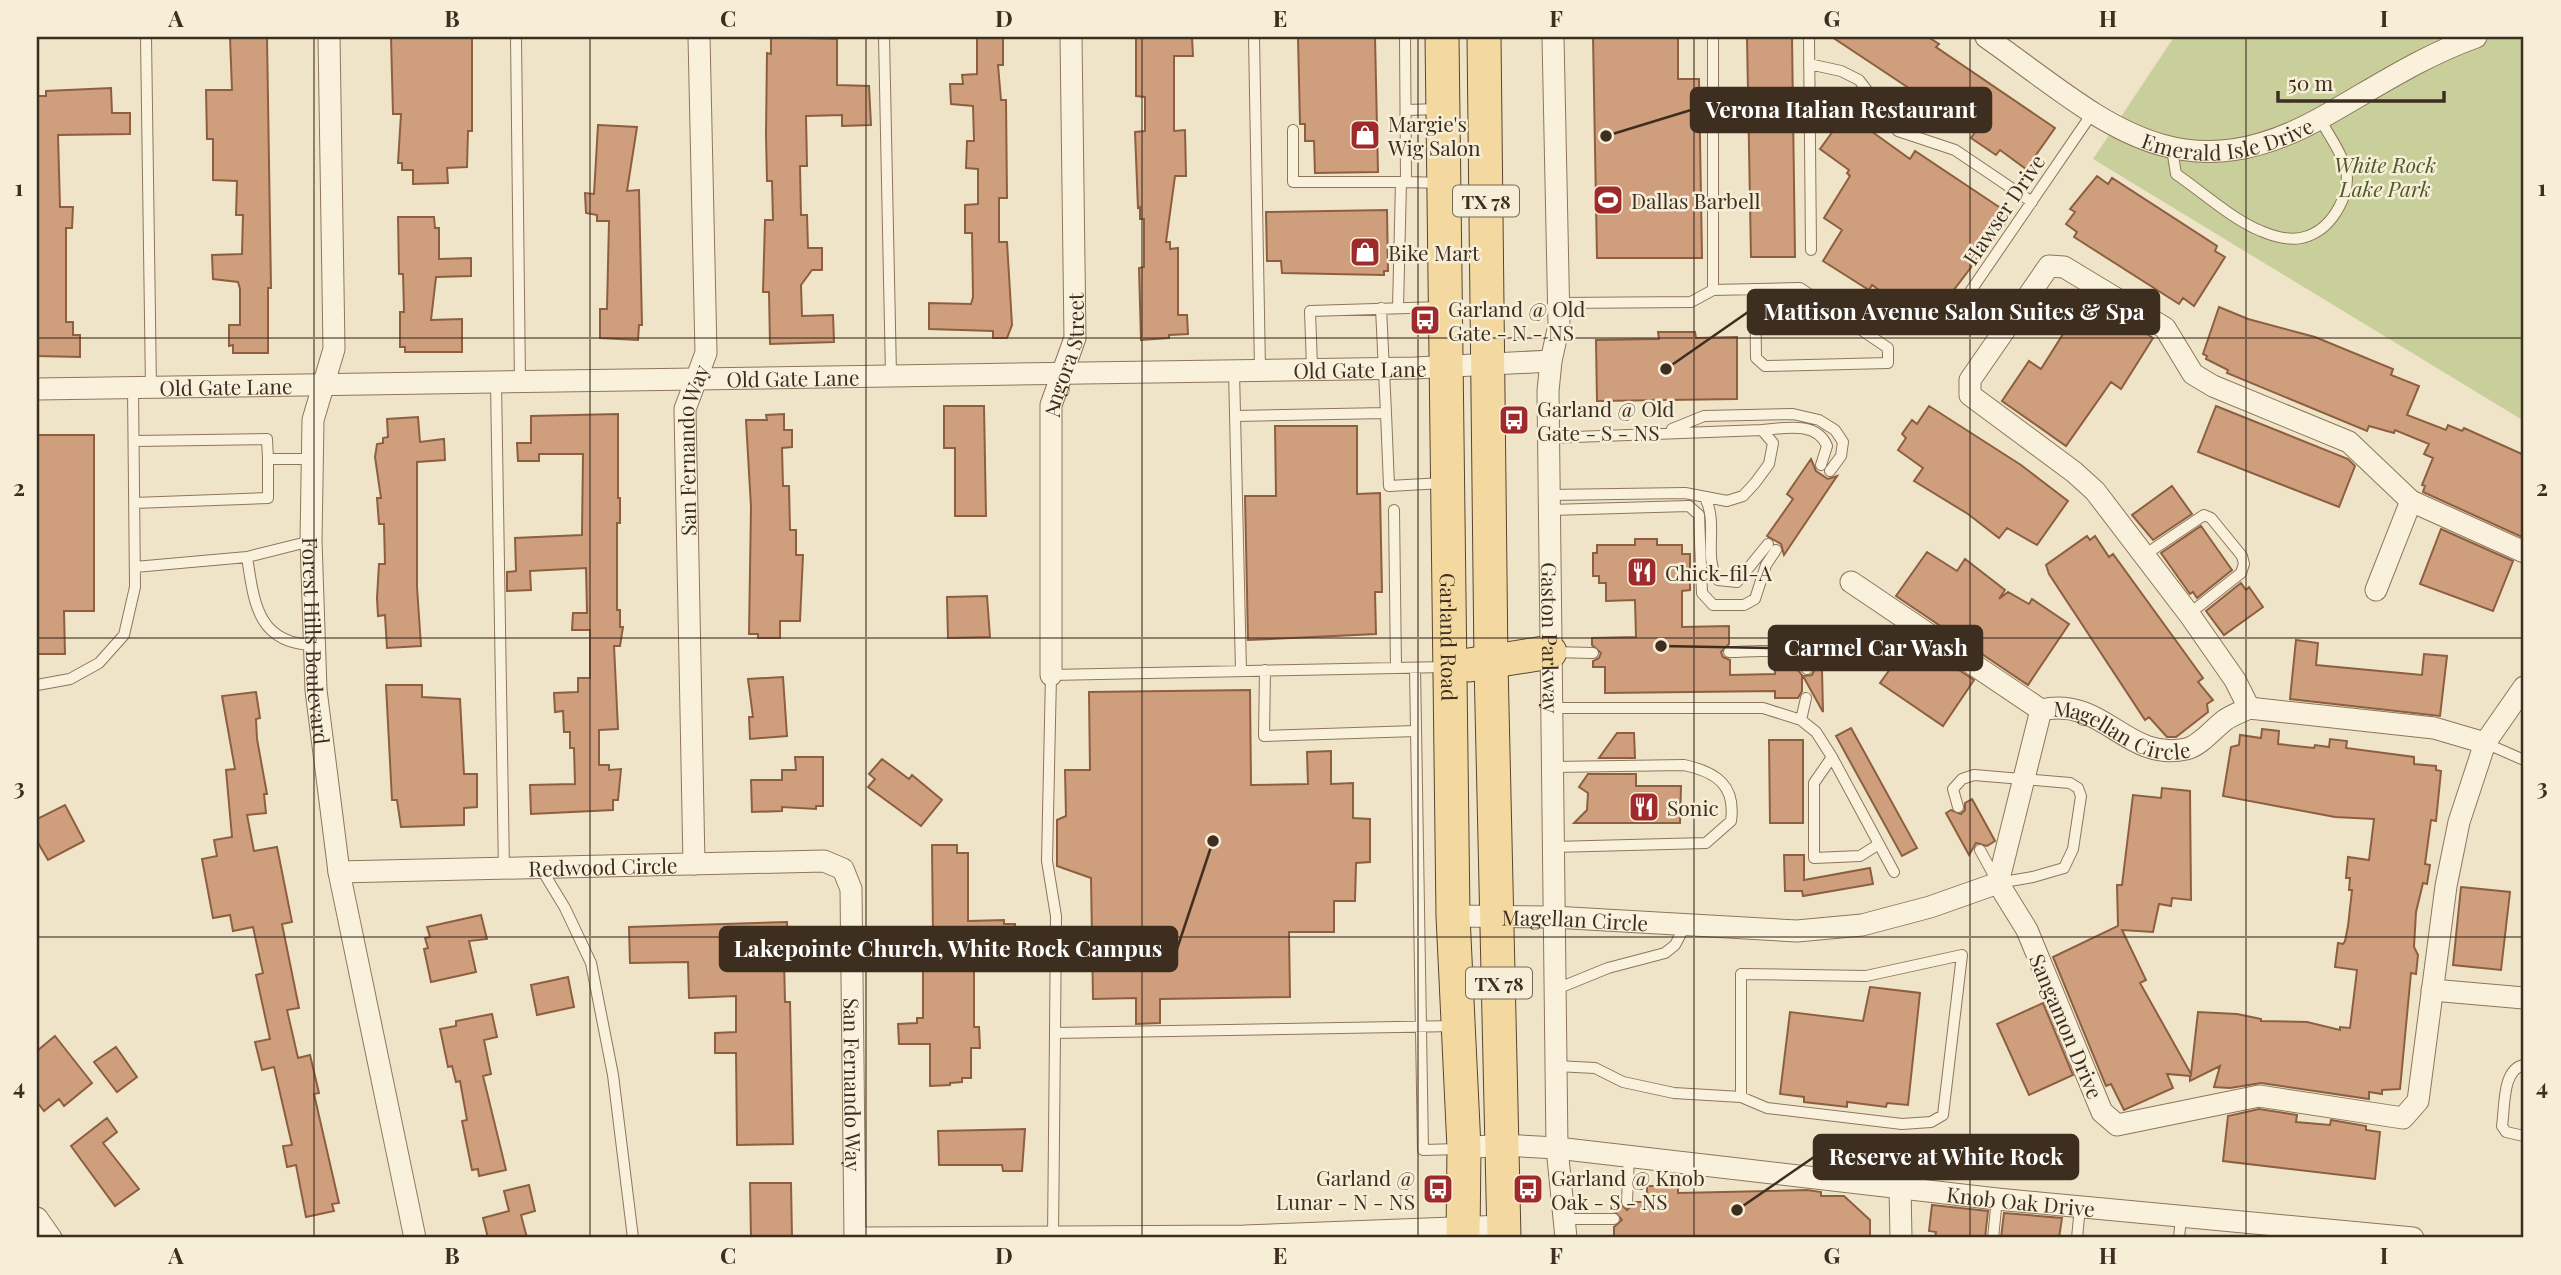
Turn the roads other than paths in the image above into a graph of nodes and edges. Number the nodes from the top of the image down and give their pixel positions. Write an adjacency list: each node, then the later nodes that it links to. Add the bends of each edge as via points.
1 (146, 37): 47 (lane)
2 (329, 37): 46 (street, Forest Hills Boulevard, via 334,349)
3 (516, 37): 45 (lane)
4 (699, 37): 43 (street, San Fernando Way, via 706,353)
5 (884, 37): 42 (lane)
6 (1071, 37): 41 (street, Angora Street, via 1075,338)
7 (1254, 37): 39 (lane)
8 (1405, 37): 18 (lane)
9 (1442, 37): 17 (main road, Garland Road / TX 78)
10 (1484, 37): 35 (main road, Garland Road / TX 78)
11 (1553, 37): 29 (street, Gaston Parkway)
12 (1713, 37): 28 (lane)
13 (1809, 37): 16 (lane)
14 (1986, 37): 19 (street, Emerald Isle Drive)
15 (2476, 37): 20 (street, Emerald Isle Drive, via 2424,57)
16 (1809, 64): 25 (lane, via 1859,80 1898,131 1955,150); 26 (lane)
17 (1443, 109): 18 (lane); 24 (main road, Garland Road / TX 78)
18 (1406, 110): 23 (lane)
19 (2093, 112): 22 (street, Emerald Isle Drive, via 2148,142); 25 (lane, Hawser Drive)
20 (2320, 118): 22 (street, Emerald Isle Drive, via 2278,139 2237,150 2199,153); 22 (lane, via 2345,167 2347,185 2340,207 2326,224 2307,236 2287,239 2259,231 2176,174)
21 (1293, 130): 23 (lane, via 1293,182)
22 (2172, 149)
23 (1404, 182): 24 (lane); 32 (lane)
24 (1444, 183): 30 (main road, Garland Road / TX 78)
25 (2032, 202): 33 (lane, Hawser Drive)
26 (1811, 250)
27 (1755, 289): 27 (lane, via 1800,288 1888,348 1888,363 1765,366 1756,358); 28 (lane)
28 (1713, 290): 29 (lane, via 1691,302)
29 (1559, 303): 34 (street, Gaston Parkway, via 1559,333)
30 (1447, 306): 32 (lane); 37 (main road, Garland Road / TX 78)
31 (1381, 308): 32 (lane); 36 (lane, via 1310,310); 38 (lane)
32 (1398, 308)
33 (1946, 327)
34 (1550, 361): 35 (street, Old Gate Lane); 53 (street, Gaston Parkway)
35 (1488, 365): 37 (street, Old Gate Lane); 75 (main road, Garland Road / TX 78)
36 (1312, 367): 38 (street, Old Gate Lane); 39 (street, Old Gate Lane)
37 (1448, 367): 38 (street, Old Gate Lane); 57 (main road, Garland Road / TX 78)
38 (1383, 368): 49 (lane)
39 (1260, 369): 40 (street, Old Gate Lane)
40 (1234, 371): 41 (street, Old Gate Lane); 50 (lane)
41 (1062, 374): 42 (street, Old Gate Lane); 82 (street, Angora Street, via 1051,405)
42 (891, 375): 43 (street, Old Gate Lane)
43 (696, 379): 45 (street, Old Gate Lane); 100 (street, San Fernando Way, via 685,409)
44 (496, 383): 45 (street, Old Gate Lane); 46 (street, Old Gate Lane); 101 (lane)
45 (520, 383)
46 (323, 386): 47 (street, Old Gate Lane); 56 (street, Forest Hills Boulevard, via 313,420)
47 (142, 388): 48 (street, Old Gate Lane); 54 (lane)
48 (37, 389)
49 (1386, 414): 50 (lane); 57 (lane, via 1389,485)
50 (1236, 416): 81 (lane)
51 (1762, 430): 52 (lane); 52 (lane, via 1796,427 1814,431 1824,437 1827,446 1826,468 1841,456 1843,442 1835,430 1819,420 1793,414 1704,416); 58 (lane, via 1773,443 1773,451 1755,483 1735,499)
52 (1666, 432): 53 (lane)
53 (1548, 438): 60 (street, Gaston Parkway)
54 (134, 441): 55 (lane, via 267,439); 61 (lane)
55 (268, 459): 56 (lane); 61 (lane, via 268,498)
56 (313, 460): 63 (street, Forest Hills Boulevard)
57 (1449, 483): 76 (main road, Garland Road / TX 78)
58 (1706, 500): 60 (lane, via 1685,493); 60 (lane, via 1711,514 1712,564 1718,580 1737,582 1772,547 1761,589 1744,606 1713,605 1702,593 1696,509)
59 (2411, 501): 64 (street); 65 (street, via 2349,442 2213,386 2193,374 2165,328 2064,267 2049,266 1970,380 1969,395 2074,472); 69 (street)
60 (1550, 502): 72 (street, Gaston Parkway)
61 (134, 503): 67 (lane)
62 (1394, 510): 77 (lane)
63 (311, 541): 66 (lane); 71 (street, Forest Hills Boulevard)
64 (2524, 552)
65 (2146, 554): 70 (street); 70 (lane, via 2204,515 2242,556 2241,573)
66 (247, 557): 67 (lane); 71 (lane, via 259,615 278,635 297,644)
67 (135, 567): 83 (lane, via 124,635 99,663 70,679)
68 (1852, 582): 88 (street)
69 (2376, 590)
70 (2189, 614): 87 (street)
71 (314, 645): 103 (street, Forest Hills Boulevard)
72 (1550, 652): 74 (lane); 75 (main road); 86 (street, Gaston Parkway)
73 (1730, 652): 79 (lane, via 1791,653)
74 (1592, 653)
75 (1491, 663): 76 (main road); 108 (main road, Garland Road / TX 78)
76 (1451, 667): 78 (lane); 107 (main road, Garland Road / TX 78)
77 (1396, 668): 78 (lane); 80 (lane)
78 (1415, 668): 90 (lane)
79 (1807, 669)
80 (1265, 670): 81 (lane); 90 (lane, via 1264,736)
81 (1241, 671): 82 (lane)
82 (1051, 675): 116 (lane, via 1047,861 1056,916)
83 (37, 685)
84 (2524, 687): 91 (street)
85 (1806, 698): 89 (lane)
86 (1552, 708): 89 (lane, via 1763,708); 94 (street, Gaston Parkway)
87 (2249, 708): 88 (street, Magellan Circle, via 2228,718 2190,748 2168,752 2145,747 2083,712 2061,706); 91 (street, via 2434,728)
88 (2041, 710): 95 (street, Magellan Circle)
89 (1801, 720): 92 (lane, via 1816,732)
90 (1416, 731): 114 (lane)
91 (2486, 743): 93 (lane); 112 (street, via 2456,835)
92 (1832, 757): 97 (lane); 97 (lane, via 1814,783 1814,858 1860,856)
93 (2524, 760)
94 (1554, 767): 98 (street, Gaston Parkway); 98 (lane, via 1693,767 1720,779 1734,802 1731,821 1706,843)
95 (2022, 779): 96 (lane, via 1974,775 1962,779 1953,789); 105 (street, Magellan Circle); 105 (lane, via 2070,783 2078,788 2081,796 2073,849 2064,868)
96 (1958, 807)
97 (1879, 844): 104 (lane)
98 (1553, 847): 109 (street, Gaston Parkway)
99 (1980, 849): 105 (lane)
100 (694, 864): 102 (street, Redwood Circle); 106 (street, Redwood Circle, via 824,861 843,869)
101 (504, 870): 102 (street, Redwood Circle); 103 (street, Redwood Circle)
102 (542, 870): 139 (lane, via 591,963 613,1075)
103 (339, 872): 138 (street, Forest Hills Boulevard)
104 (1894, 872)
105 (1997, 883): 110 (street, Magellan Circle, via 1862,925 1797,931); 112 (street, Sangamon Drive, via 2027,930 2102,1112 2117,1125 2259,1096 2403,1118 2418,1101)
106 (851, 889): 140 (street, San Fernando Way)
107 (1453, 915): 108 (street, Magellan Circle); 115 (main road, Garland Road / TX 78)
108 (1498, 916): 109 (street, Magellan Circle); 121 (main road, Garland Road / TX 78)
109 (1553, 917): 110 (street, Magellan Circle); 111 (street, Gaston Parkway)
110 (1686, 924): 111 (lane, via 1665,953 1608,968)
111 (1554, 990): 118 (street, Gaston Parkway)
112 (2432, 990): 113 (street)
113 (2524, 998)
114 (1422, 1026): 115 (lane); 116 (lane); 122 (lane, via 1423,1150)
115 (1458, 1026): 122 (main road, Garland Road / TX 78)
116 (1055, 1033): 136 (lane)
117 (2524, 1065): 120 (lane, via 2510,1075 2502,1126 2506,1132)
118 (1556, 1066): 119 (lane, via 1595,1068 1623,1082 1674,1093); 123 (street, Gaston Parkway)
119 (1741, 1097): 119 (lane, via 1741,975 1866,976 1962,955 1943,1115 1930,1122 1902,1124 1767,1108)
120 (2524, 1136)
121 (1502, 1145): 122 (street, Knob Oak Drive); 123 (street, Knob Oak Drive); 133 (main road, Garland Road / TX 78)
122 (1464, 1148): 132 (main road, Garland Road / TX 78)
123 (1557, 1148): 124 (street, Knob Oak Drive); 131 (street, Gaston Parkway)
124 (1629, 1156): 125 (street, Knob Oak Drive); 127 (lane)
125 (1900, 1188): 126 (street, Knob Oak Drive); 142 (street)
126 (1997, 1199): 128 (street, Knob Oak Drive); 143 (lane)
127 (1627, 1202)
128 (2080, 1207): 129 (street, Knob Oak Drive); 144 (lane)
129 (2181, 1217): 134 (street, Knob Oak Drive); 145 (lane)
130 (1614, 1219): 131 (lane)
131 (1566, 1228)
132 (1462, 1232): 133 (street); 137 (street)
133 (1504, 1232)
134 (2272, 1232): 135 (street, Knob Oak Drive)
135 (2367, 1236): 146 (street, Knob Oak Drive)
136 (1054, 1237): 137 (street); 141 (street)
137 (1244, 1237)
138 (415, 1238)
139 (634, 1238)
140 (855, 1238)
141 (862, 1238)
142 (1901, 1238)
143 (1993, 1238)
144 (2077, 1238)
145 (2179, 1238)
146 (2413, 1238)

